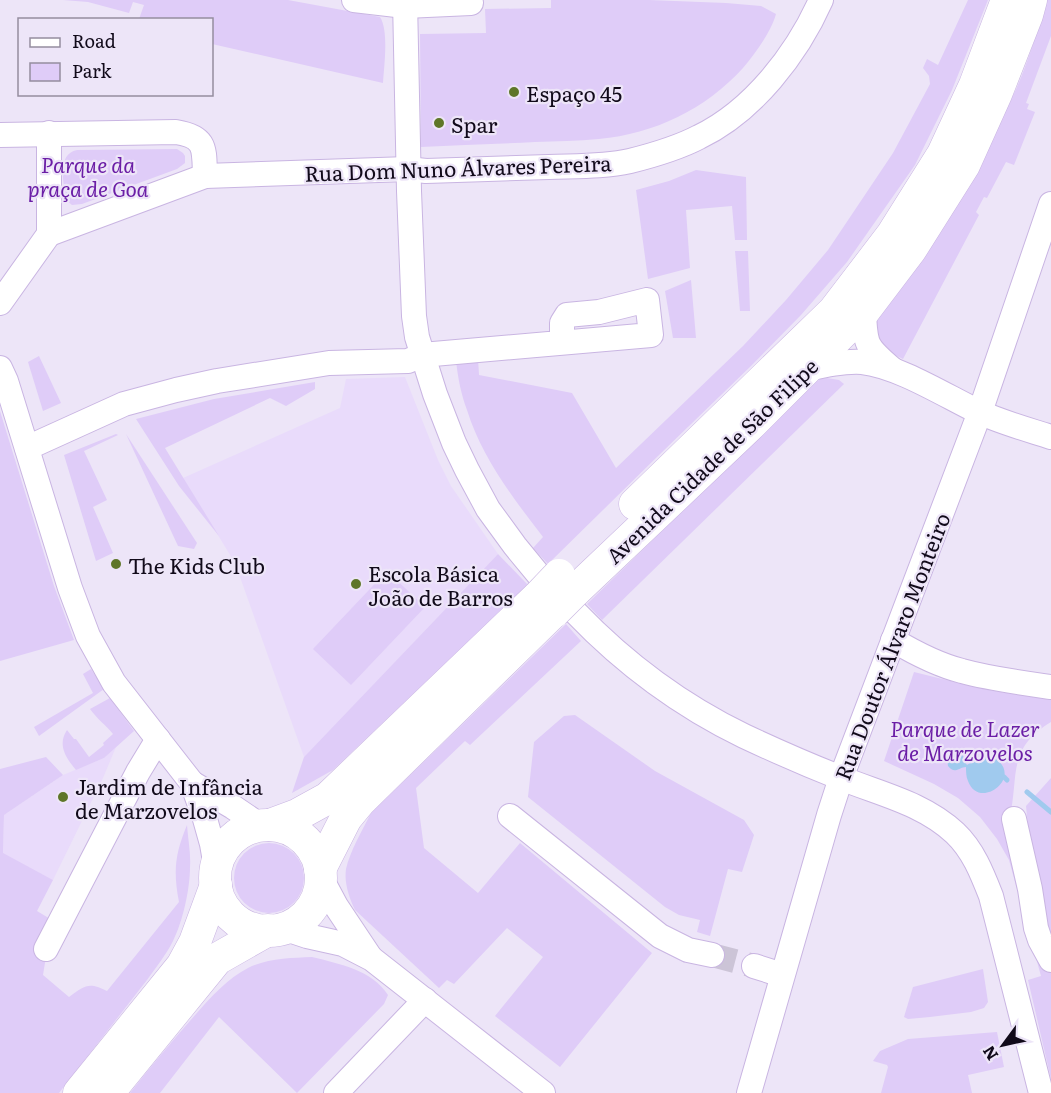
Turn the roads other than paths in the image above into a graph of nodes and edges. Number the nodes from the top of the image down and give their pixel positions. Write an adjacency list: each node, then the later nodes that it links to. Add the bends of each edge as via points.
1 (354, 0): 5 (street)
2 (821, 0): 9 (street, Rua Dom Nuno Álvares Pereira, via 794,49 767,84 727,121 699,138 664,152 592,166)
3 (1007, 0): 23 (main road, Avenida Cidade de São Filipe, via 975,85 943,154 892,235 834,311)
4 (1031, 0): 14 (main road, Avenida Cidade de São Filipe, via 996,94 963,165 911,249)
5 (405, 3): 6 (street); 9 (street)
6 (471, 3)
7 (50, 134): 8 (street); 10 (street, via 185,133 200,141 204,148); 12 (street)
8 (0, 135)
9 (408, 169): 10 (street, Rua Dom Nuno Álvares Pereira); 16 (street, via 414,316)
10 (205, 176): 12 (street, Rua Dom Nuno Álvares Pereira)
11 (1051, 204): 20 (street, Rua Doutor Álvaro Monteiro)
12 (49, 234): 13 (street)
13 (0, 303)
14 (864, 311): 18 (main road, Avenida Cidade de São Filipe); 19 (street, via 867,342)
15 (562, 342): 16 (street)
16 (422, 355): 22 (street, via 408,361 329,363 176,390 124,404); 23 (street, via 450,433 488,508)
17 (0, 368): 22 (street)
18 (807, 369): 19 (street, via 861,362); 23 (main road, Avenida Cidade de São Filipe, via 748,427)
19 (894, 370): 20 (street)
20 (980, 412): 21 (street); 24 (street, Rua Doutor Álvaro Monteiro)
21 (1051, 437)
22 (27, 448): 26 (street, via 88,636 114,682)
23 (557, 594): 27 (street, via 608,646 671,695 745,736); 31 (main road, Avenida Cidade de São Filipe, via 328,798 297,815); 32 (main road, Avenida Cidade de São Filipe, via 360,801 346,818)
24 (894, 640): 25 (street, via 921,656 962,671); 27 (street, Rua Doutor Álvaro Monteiro)
25 (1051, 687)
26 (158, 740): 28 (street); 36 (street)
27 (841, 778): 41 (street, Rua Doutor Álvaro Monteiro); 49 (street, via 918,807 956,834 970,852 991,896)
28 (192, 783): 31 (street); 33 (street, via 212,844)
29 (510, 816): 37 (street, via 660,936 688,950)
30 (1014, 819): 39 (street, via 1036,928)
31 (266, 825): 32 (main road, via 288,828 302,837 314,850); 33 (main road, via 241,832 230,841 221,853)
32 (321, 874): 34 (main road, via 312,908 290,926); 38 (street, via 336,906)
33 (216, 876): 34 (main road, via 221,901 231,915 244,925); 44 (main road, via 195,942 182,966)
34 (276, 929): 35 (street); 42 (main road, via 217,959)
35 (327, 940): 38 (street); 42 (street, via 284,942 256,951)
36 (45, 949)
37 (712, 955)
38 (372, 959): 43 (street)
39 (1051, 960)
40 (754, 966): 41 (street)
41 (782, 975): 48 (street, Rua Doutor Álvaro Monteiro)
42 (198, 982): 45 (main road)
43 (426, 1000): 46 (street); 47 (street)
44 (80, 1093)
45 (108, 1093)
46 (336, 1093)
47 (543, 1093)
48 (749, 1093)
49 (1041, 1093)

